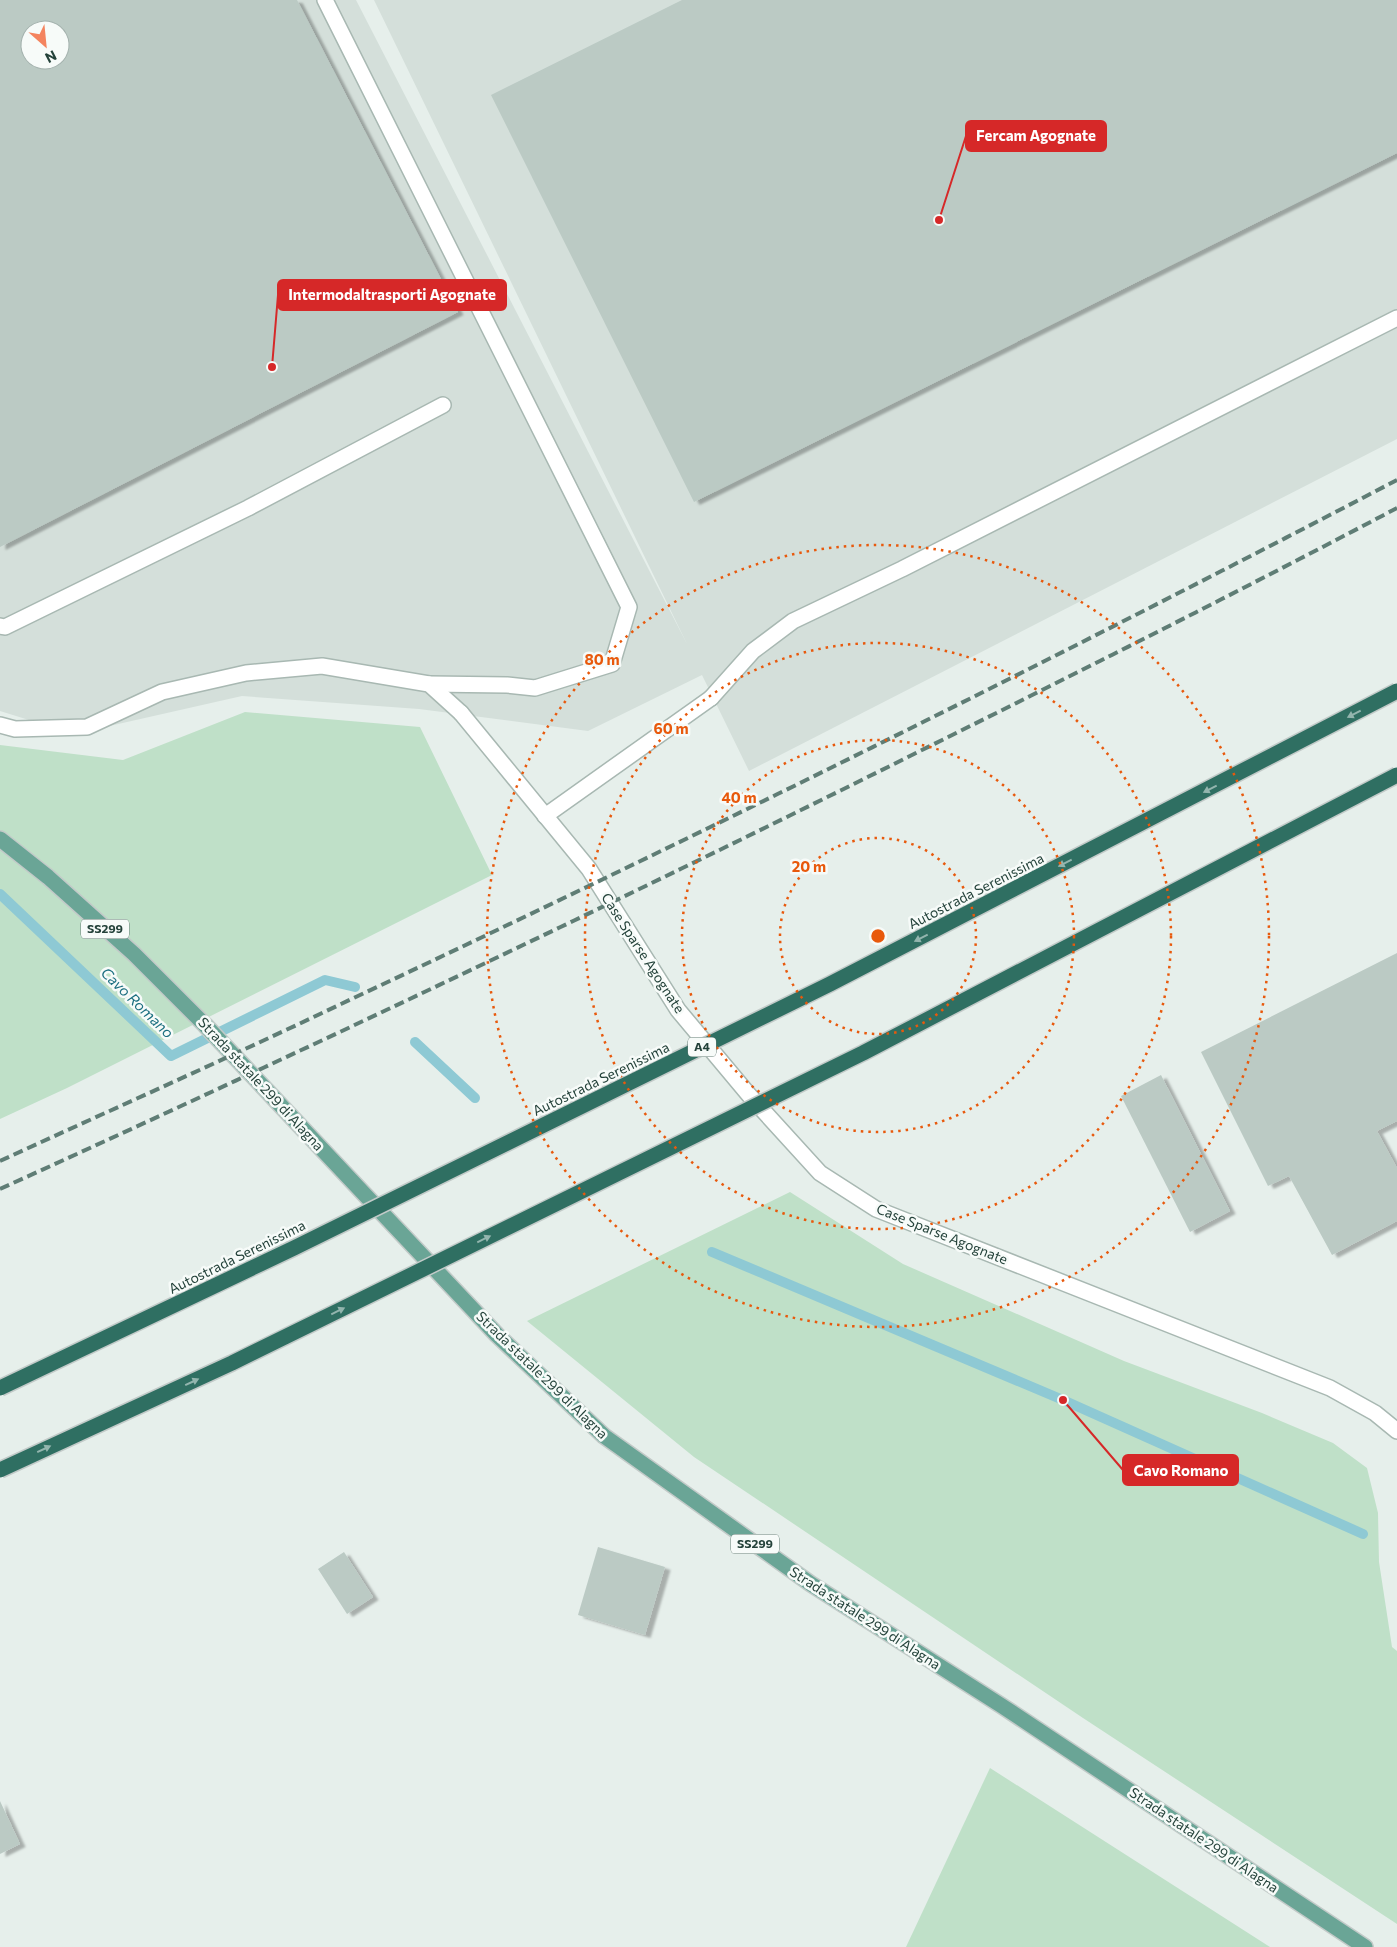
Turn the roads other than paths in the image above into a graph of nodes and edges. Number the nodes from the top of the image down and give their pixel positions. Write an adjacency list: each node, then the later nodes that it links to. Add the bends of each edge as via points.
1 (325, 0): 5 (street, via 629,607 612,664 535,688)
2 (1397, 318): 9 (street, via 793,621 753,651 711,698)
3 (443, 405): 4 (street, via 248,508 5,627)
4 (0, 626)
5 (429, 684): 7 (street, via 322,666 246,674 162,692 87,727 15,729); 9 (street, Case Sparse Agognate, via 461,713)
6 (1397, 692): 11 (highway, Autostrada Serenissima / A4, one-way to 11, bridge, via 830,984 303,1244)
7 (0, 725)
8 (1397, 775): 13 (highway, one-way to 8, bridge, via 232,1364 863,1053)
9 (545, 816): 12 (street, Case Sparse Agognate, via 589,869 678,1010 820,1173 876,1209 1330,1388 1376,1413)
10 (0, 839): 14 (main road, Strada statale 299 di Alagna / SS299, via 98,922 205,1024 497,1334 604,1436 811,1584 1002,1706)
11 (0, 1388)
12 (1397, 1431)
13 (0, 1470)
14 (1365, 1947)

